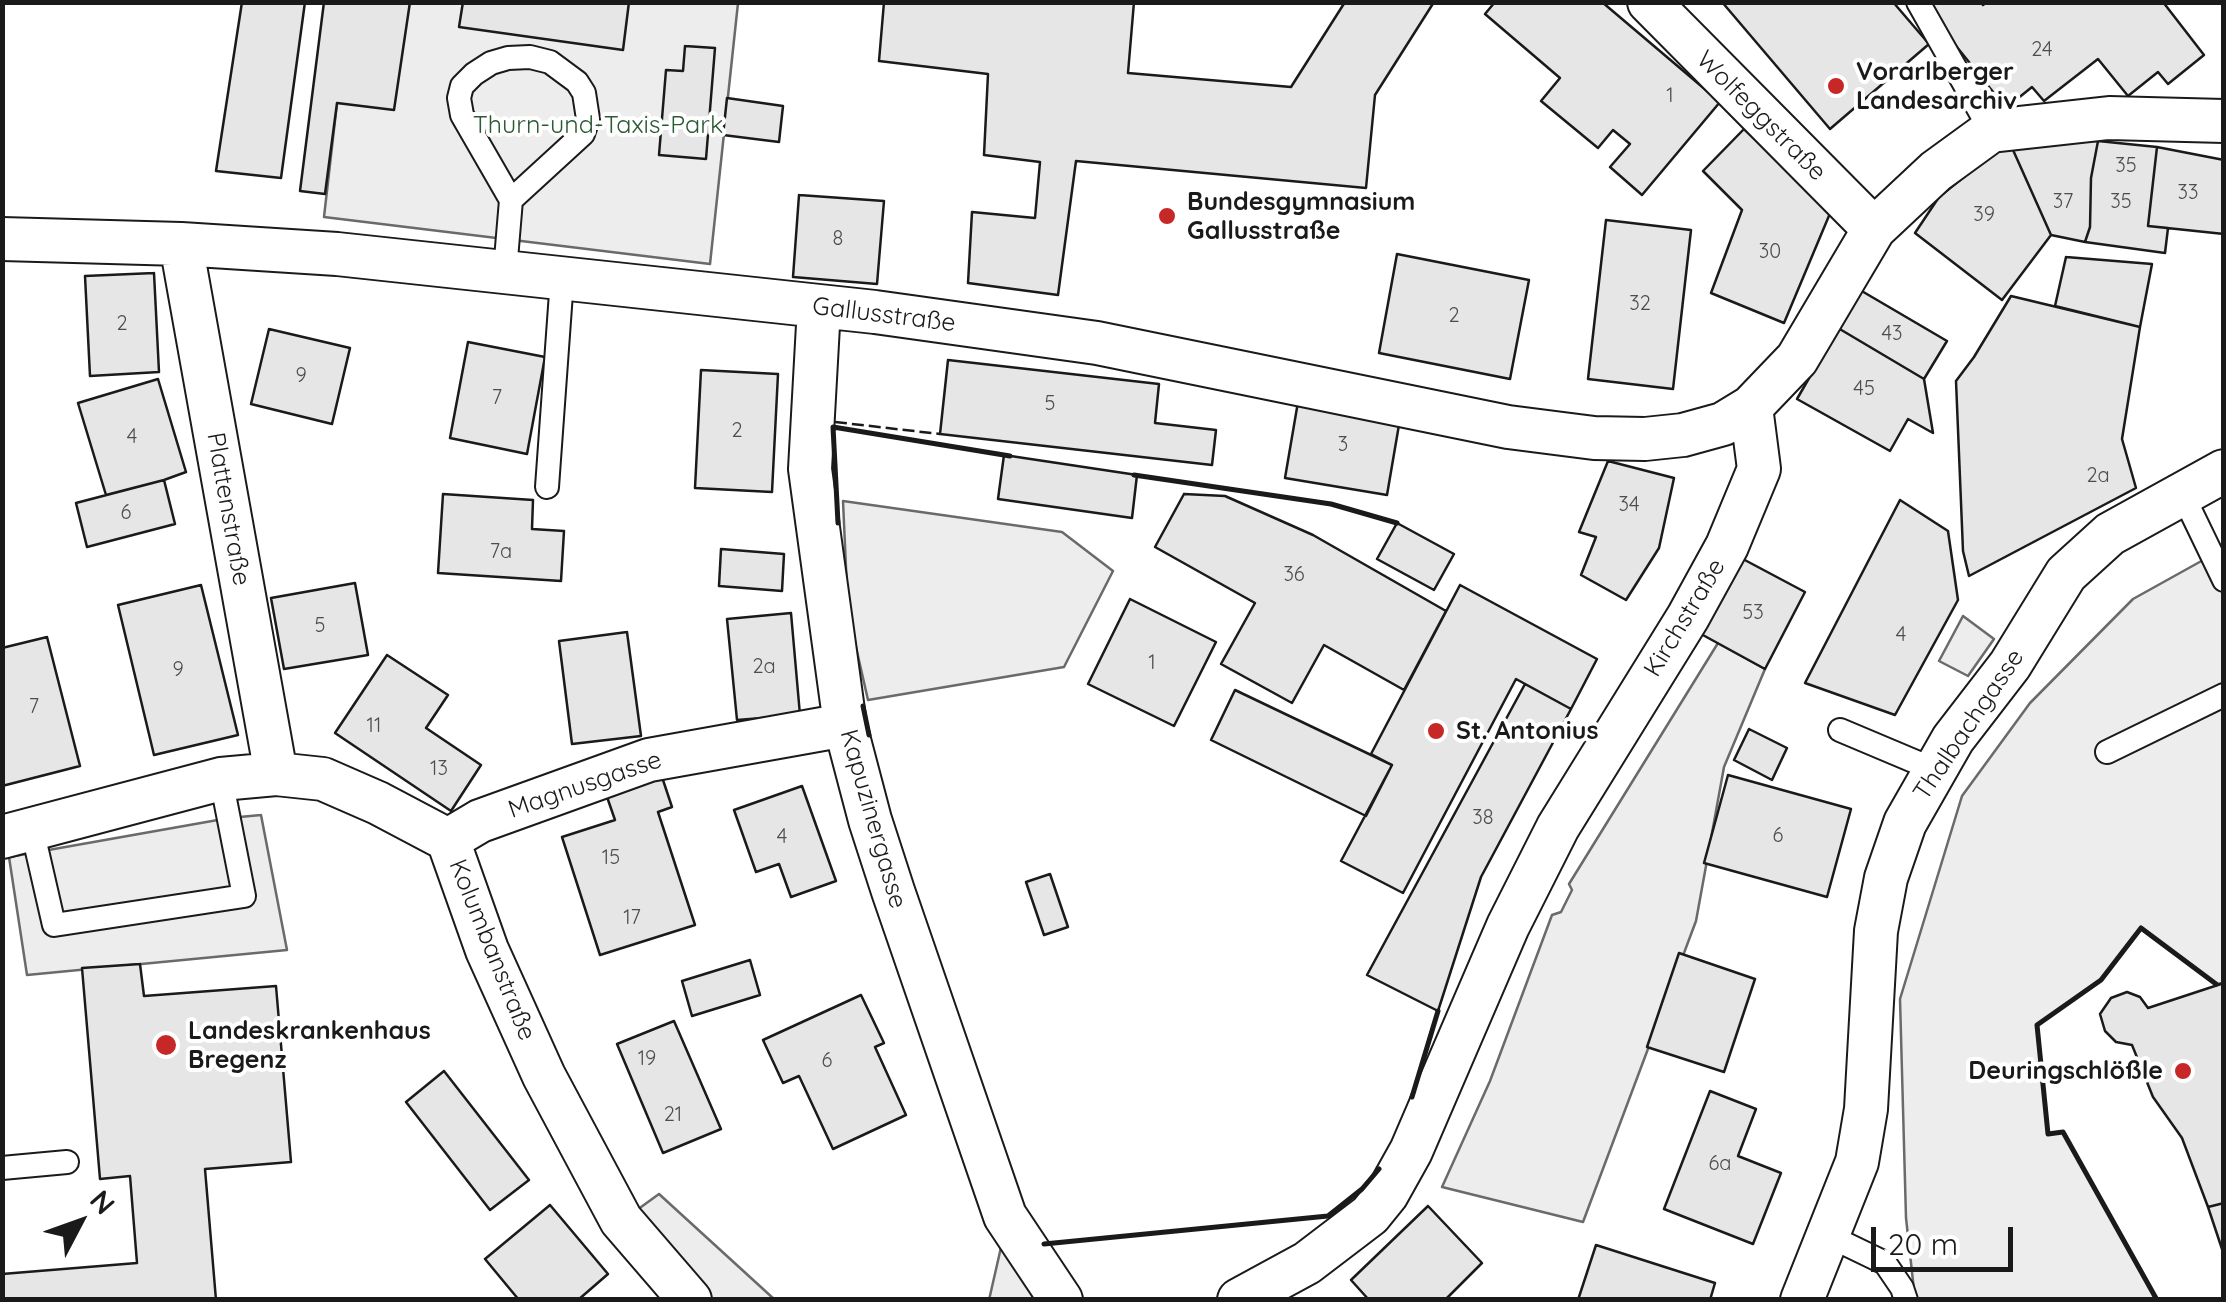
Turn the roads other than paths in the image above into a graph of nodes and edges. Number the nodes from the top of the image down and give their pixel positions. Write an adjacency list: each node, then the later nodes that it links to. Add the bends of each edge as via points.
1 (1649, 2): 6 (street, Wolfeggstraße)
2 (1918, 2): 4 (lane)
3 (2224, 121): 4 (street, via 2109,118)
4 (1991, 131): 6 (street, via 1936,170)
5 (511, 200): 5 (lane, via 459,98 462,86 490,63 530,57 578,82 588,118 583,134); 9 (lane)
6 (1874, 230): 12 (street, via 1797,358)
7 (2, 239): 8 (street, Gallusstraße)
8 (181, 244): 9 (street, Gallusstraße); 22 (street, Plattenstraße)
9 (505, 271): 10 (street, Gallusstraße)
10 (562, 278): 11 (street, Gallusstraße); 14 (lane)
11 (818, 307): 12 (street, Gallusstraße, via 1097,343 1508,427 1594,438 1683,435); 18 (street, Kapuzinergasse, via 810,470)
12 (1751, 408): 31 (street, Kirchstraße, via 1759,468 1727,546 1558,827 1388,1194 1307,1263)
13 (2224, 470): 15 (street, Thalbachgasse)
14 (547, 487)
15 (2182, 493): 16 (lane); 21 (street, Thalbachgasse, via 2110,534 2066,574)
16 (2224, 580)
17 (2224, 695): 20 (lane)
18 (845, 726): 25 (street, Magnusgasse, via 648,760 480,821); 30 (street, Kapuzinergasse, via 892,891 1006,1216)
19 (1840, 730): 21 (lane)
20 (2107, 752)
21 (1935, 770): 28 (street, Thalbachgasse, via 1905,824 1886,878 1858,1162)
22 (276, 774): 23 (street, Kolumbanstraße); 25 (street, Kolumbanstraße, via 322,779)
23 (221, 779): 24 (street, Kolumbanstraße); 24 (lane, via 244,896 54,925)
24 (17, 833)
25 (448, 840): 29 (street, Kolumbanstraße, via 487,950 544,1076 621,1220)
26 (67, 1162): 27 (lane)
27 (2, 1168)
28 (1827, 1235): 32 (street, Thalbachgasse); 33 (lane, via 1885,1264)
29 (690, 1300)
30 (1061, 1300)
31 (1239, 1300)
32 (1802, 1300)
33 (1906, 1300)

